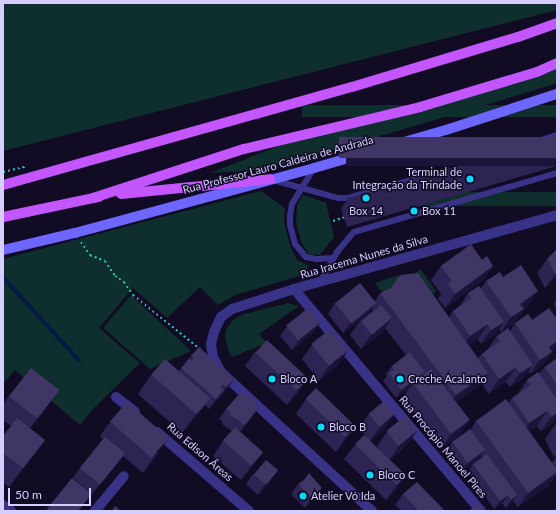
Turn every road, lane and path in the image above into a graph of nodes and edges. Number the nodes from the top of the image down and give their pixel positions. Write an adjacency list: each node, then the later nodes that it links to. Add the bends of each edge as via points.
1 (557, 23): 10 (main road, via 359,84)
2 (557, 63): 12 (main road, via 536,72 420,107 244,150)
3 (557, 94): 6 (main road, Rua Professor Lauro Caldeira de Andrada, via 446,130)
4 (557, 135): 5 (lane)
5 (485, 159)
6 (314, 168): 9 (main road, Rua Professor Lauro Caldeira de Andrada); 11 (lane)
7 (440, 172): 11 (lane, via 348,198 338,198)
8 (557, 173): 19 (lane, via 354,232)
9 (270, 179): 11 (lane); 12 (main road); 17 (main road, Rua Professor Lauro Caldeira de Andrada)
10 (3, 185)
11 (303, 188): 19 (lane, via 295,198 290,215 290,225 296,244 306,256 316,259)
12 (93, 198): 14 (main road)
13 (557, 215): 20 (street, Rua Iracema Nunes da Silva)
14 (3, 217)
15 (347, 217): 16 (path)
16 (333, 221)
17 (75, 233): 18 (main road, Rua Professor Lauro Caldeira de Andrada); 22 (path, via 90,255 105,262 133,295)
18 (3, 250)
19 (333, 258): 20 (lane)
20 (320, 282): 21 (street, Rua Iracema Nunes da Silva)
21 (294, 289): 22 (street, Rua Iracema Nunes da Silva, via 232,309 221,317 211,344); 32 (street, Rua Procópio Manoel Pires)
22 (213, 357): 31 (street, via 221,372)
23 (116, 397): 24 (street)
24 (140, 417)
25 (152, 427): 30 (street, Rua Edison Áreas)
26 (124, 476): 29 (street)
27 (3, 505): 28 (street)
28 (11, 511)
29 (95, 511)
30 (250, 511)
31 (372, 511)
32 (481, 511)

